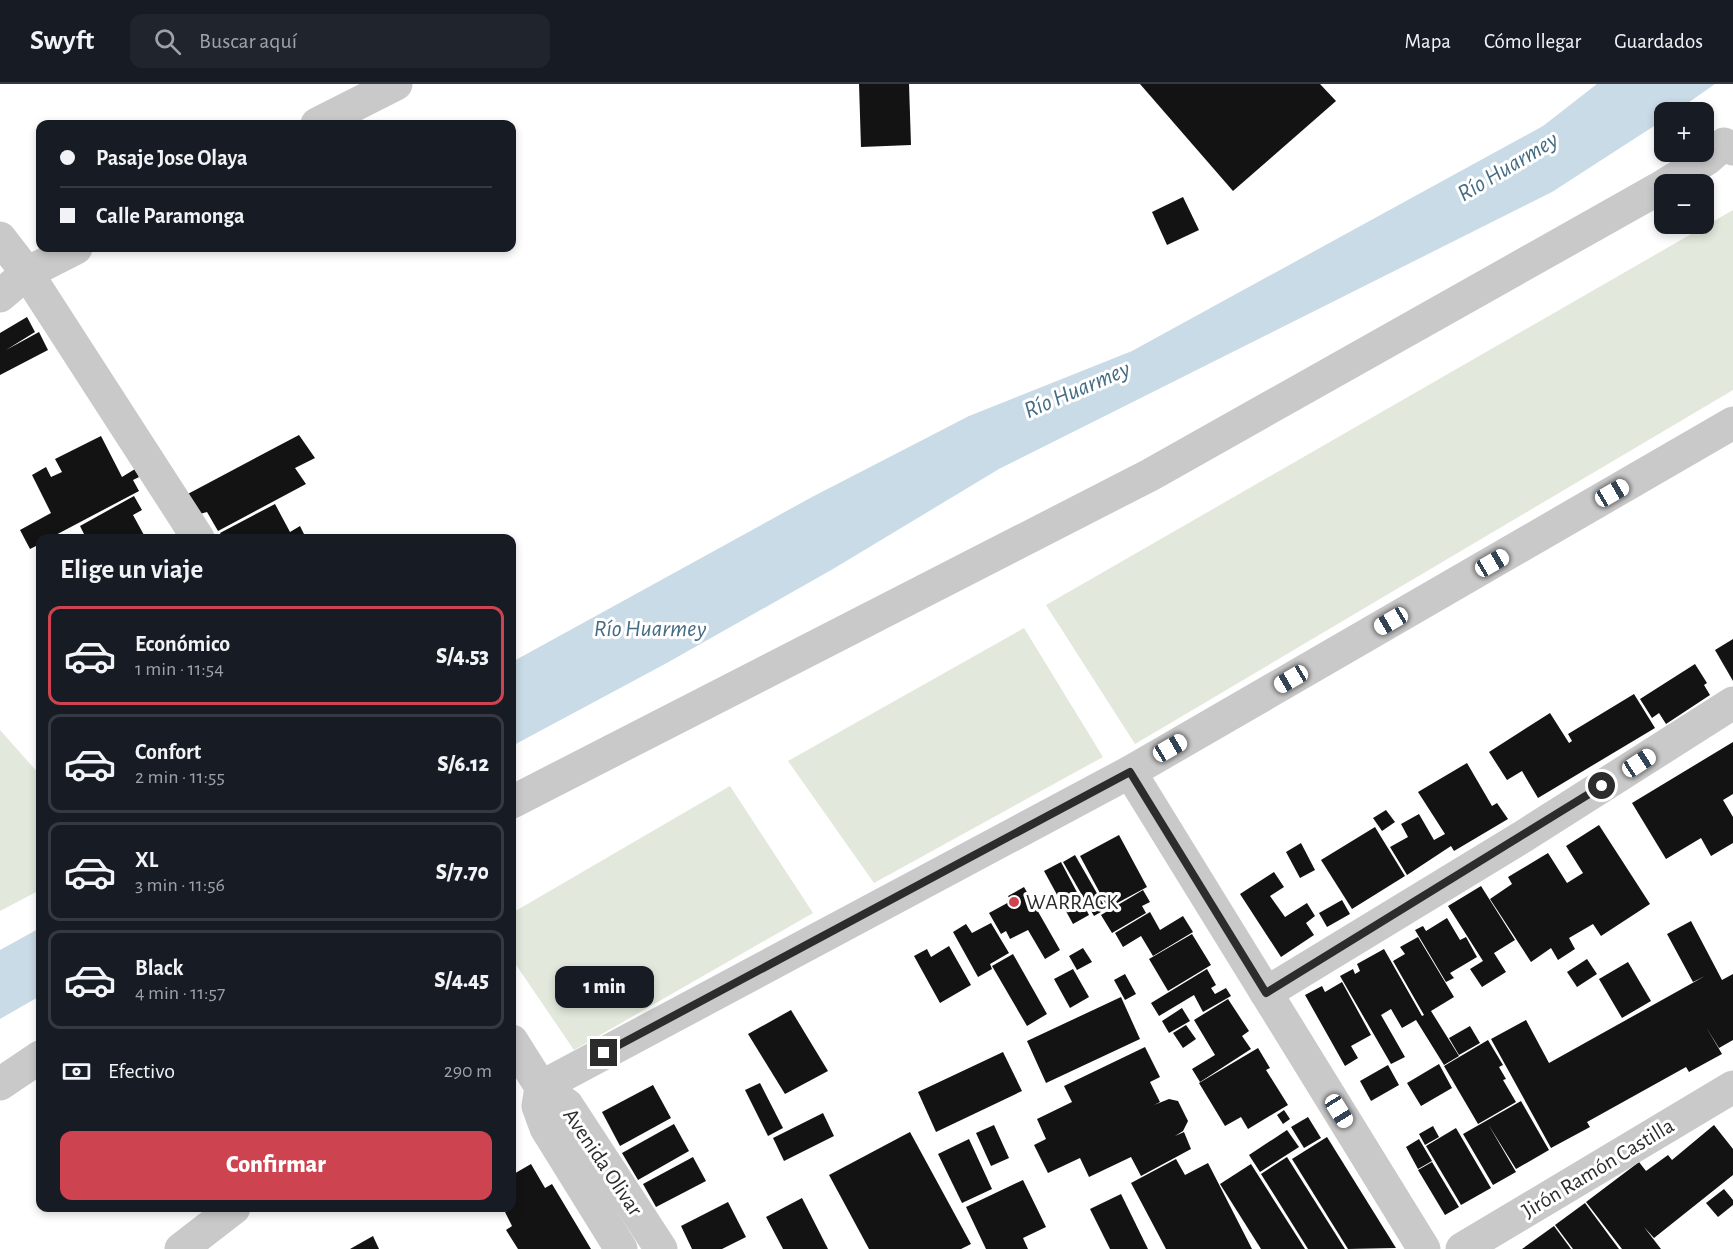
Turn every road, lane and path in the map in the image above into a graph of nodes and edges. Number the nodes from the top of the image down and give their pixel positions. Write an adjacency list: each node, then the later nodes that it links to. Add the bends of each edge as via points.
1 (396, 84): 2 (street)
2 (325, 120)
3 (1730, 142): 4 (street)
4 (1683, 174)
5 (1654, 192): 14 (street, via 1150,475)
6 (0, 238): 8 (street)
7 (68, 252): 8 (street)
8 (27, 273): 9 (street); 11 (street)
9 (0, 297)
10 (1733, 423): 13 (street)
11 (195, 534)
12 (1733, 703): 15 (street)
13 (1130, 772): 15 (street); 19 (street)
14 (516, 800)
15 (1266, 993): 25 (street)
16 (516, 1047): 19 (street)
17 (36, 1060): 18 (street)
18 (0, 1084)
19 (541, 1087): 23 (street, Avenida Olivar, via 538,1106 546,1128); 24 (street, Avenida Olivar, via 567,1105)
20 (1733, 1087): 26 (street, Jirón Ramón Castilla)
21 (229, 1212): 22 (street)
22 (182, 1249)
23 (621, 1249)
24 (661, 1249)
25 (1424, 1249)
26 (1462, 1249)

